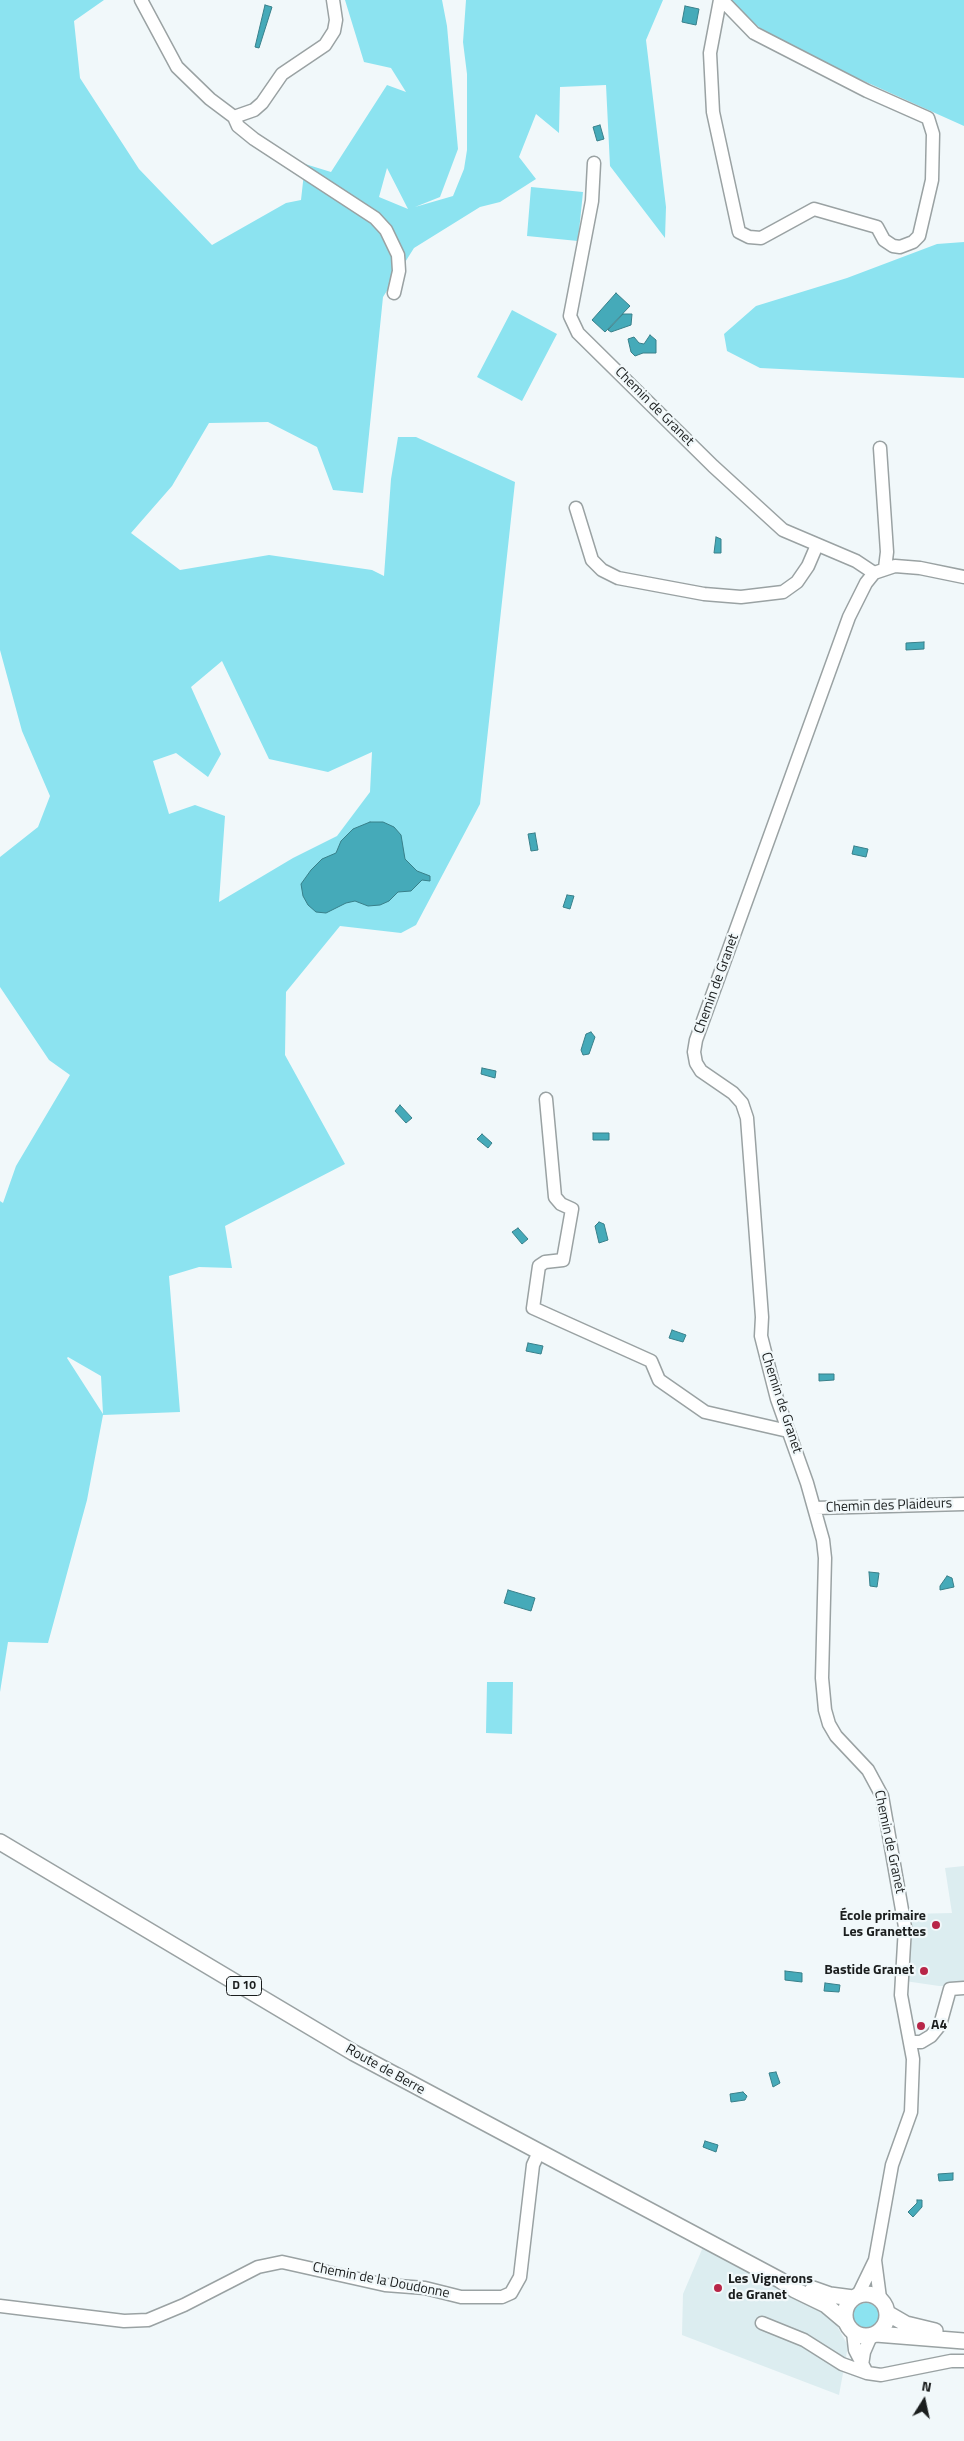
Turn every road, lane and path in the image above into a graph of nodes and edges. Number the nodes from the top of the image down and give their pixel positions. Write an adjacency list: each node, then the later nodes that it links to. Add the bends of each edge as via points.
1 (141, 0): 6 (street, via 178,68 210,100)
2 (333, 0): 6 (street, via 336,20 334,31 325,45 282,74 254,110)
3 (721, 0): 4 (street); 5 (street)
4 (737, 15): 5 (street); 5 (street, via 754,33 867,92 928,118 933,134 932,180 919,236 913,242 892,246 884,240 877,227 814,209 761,238 739,232 713,112 710,53)
5 (716, 20)
6 (234, 117): 8 (street, via 238,126 254,139 375,218 386,230 398,255 399,271)
7 (594, 163): 11 (street, Chemin de Granet, via 592,201 570,316 578,333 782,530)
8 (394, 293)
9 (880, 448): 12 (street, via 887,552)
10 (576, 508): 11 (street, via 592,560 602,570 618,578 704,594 741,597 783,592 797,582)
11 (816, 545): 12 (street, Chemin de Granet)
12 (880, 571): 13 (street, via 895,566); 15 (street, Chemin de Granet, via 866,583 849,617 694,1052 701,1071 733,1093 742,1103 747,1118 761,1336 776,1399)
13 (964, 577)
14 (546, 1099): 15 (street, via 555,1197 572,1209 563,1260 539,1266 533,1308 651,1362 659,1380 705,1412)
15 (788, 1431): 17 (street, Chemin de Granet)
16 (964, 1504): 17 (street, Chemin des Plaideurs)
17 (815, 1508): 20 (street, Chemin de Granet, via 825,1558 822,1678 825,1710 836,1736 868,1770 882,1796 904,1927 901,1995)
18 (0, 1842): 21 (main road, Route de Berre / D 10, via 354,2053)
19 (964, 1988): 20 (street, via 950,1989 940,2025 931,2036 921,2042)
20 (910, 2042): 22 (street, Chemin de Granet, via 913,2059 911,2112 892,2165)
21 (539, 2152): 23 (main road, Route de Berre); 26 (street, Chemin de la Doudonne, via 533,2165 520,2277 511,2293 502,2297 461,2296 425,2288 385,2285 282,2262 258,2267 148,2320 124,2321)
22 (875, 2260): 24 (street, Chemin de Granet); 25 (street, Chemin de Granet)
23 (780, 2280): 24 (main road, Route de Berre, via 830,2295); 29 (main road, Route de Berre, via 826,2305)
24 (856, 2296): 25 (main road, via 870,2294); 29 (main road, via 846,2308)
25 (880, 2298): 27 (main road)
26 (0, 2306)
27 (888, 2313): 30 (main road, via 919,2328); 31 (main road, via 886,2323)
28 (762, 2323): 34 (street, via 804,2340 842,2364)
29 (849, 2326): 31 (main road, via 859,2335); 34 (street, via 855,2350)
30 (964, 2332)
31 (874, 2335): 32 (main road); 34 (street, via 866,2344)
32 (964, 2341)
33 (964, 2362): 34 (street, via 950,2361 881,2375)
34 (865, 2369)

